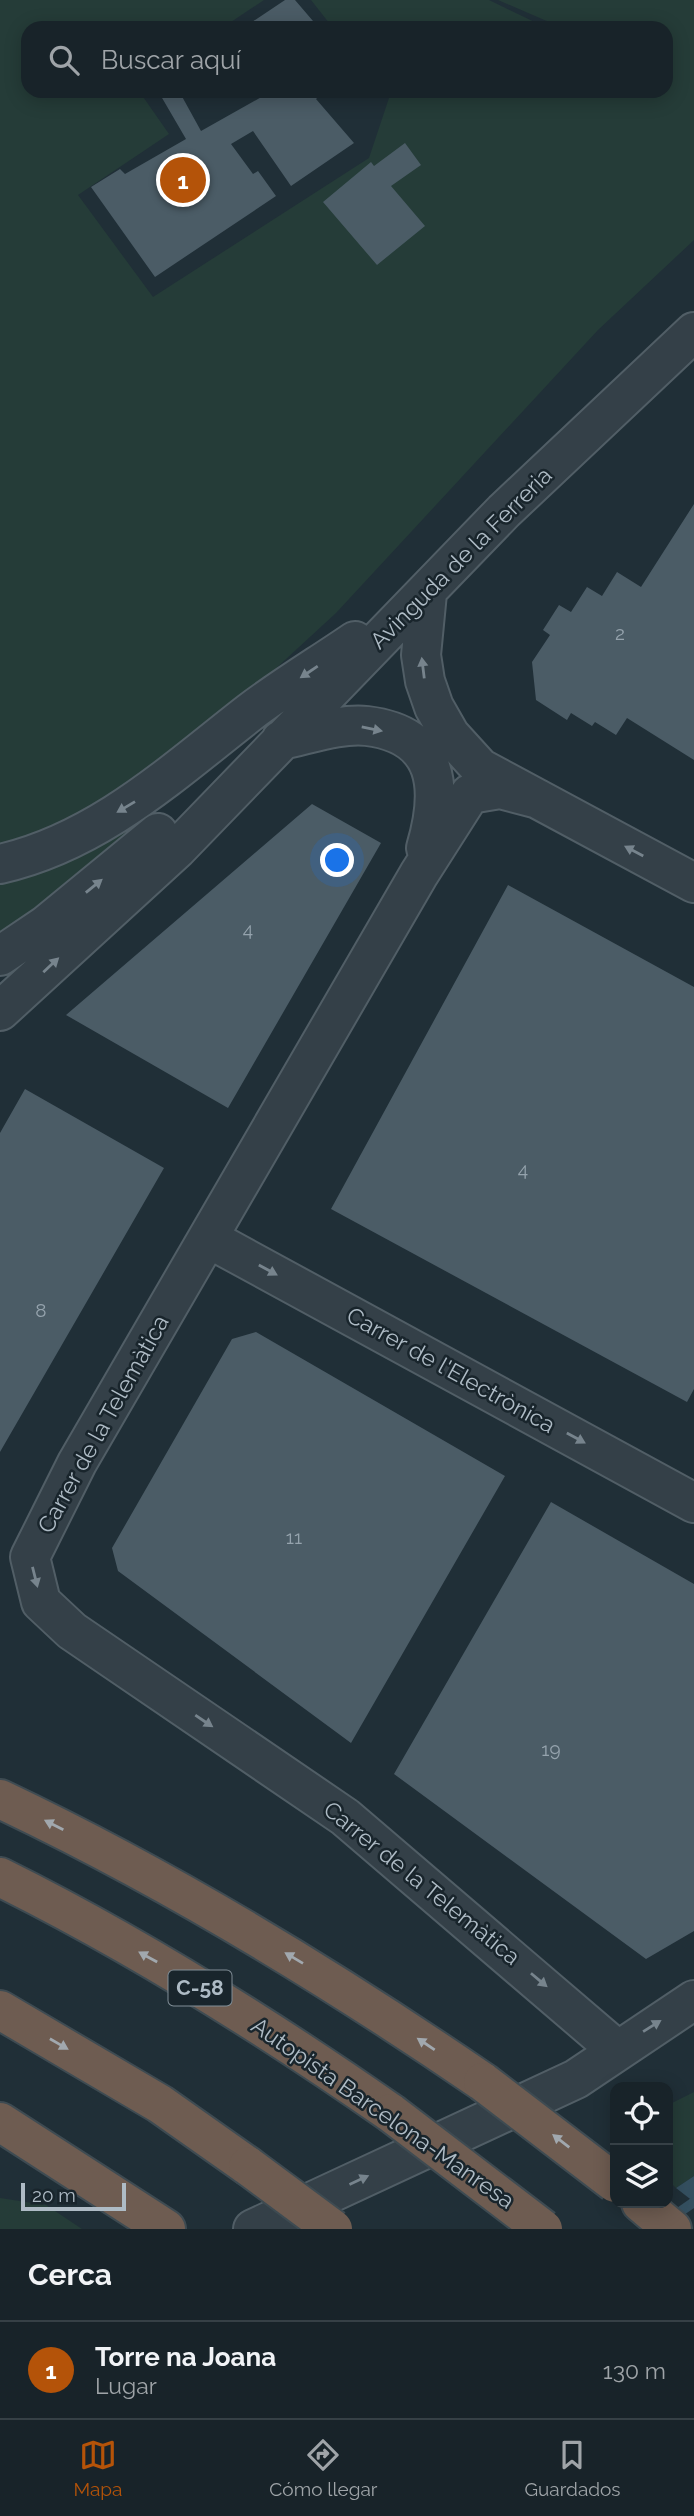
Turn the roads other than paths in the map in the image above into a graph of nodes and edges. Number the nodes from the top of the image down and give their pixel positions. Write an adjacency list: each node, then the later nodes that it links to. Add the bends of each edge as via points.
1 (694, 331): 2 (street, Avinguda de la Ferreria, via 504,511)
2 (427, 593): 3 (street, Avinguda de la Ferreria); 5 (street, one-way to 2, via 480,768 450,735 434,707 421,654); 6 (street, one-way to 6, via 251,712 155,789 55,848)
3 (281, 740): 4 (street, Avinguda de la Ferreria); 7 (street, one-way to 7, via 367,726 408,740 431,764 436,789 436,817)
4 (232, 789): 9 (street, one-way to 4, via 47,925 160,832); 10 (street, one-way to 4, via 177,849)
5 (538, 799): 7 (street, via 500,789 470,794); 8 (street, one-way to 5)
6 (0, 864)
7 (419, 874): 11 (street, Carrer de la Telemàtica)
8 (694, 883)
9 (0, 956)
10 (0, 1011)
11 (208, 1238): 12 (street, Carrer de l'Electrònica, one-way to 12); 17 (street, Carrer de la Telemàtica, one-way to 17, via 77,1462 30,1557 41,1602 72,1631 345,1816)
12 (694, 1503)
13 (0, 1799): 21 (highway, one-way to 13, bridge, via 483,2082 317,1972 208,1907)
14 (0, 1877): 26 (highway, Autopista Barcelona-Manresa / C-58, one-way to 14, bridge, via 311,2057 162,1965)
15 (694, 2000): 17 (street, one-way to 15)
16 (0, 2010): 25 (highway, one-way to 25, bridge, via 160,2104)
17 (616, 2049): 24 (street, one-way to 17, via 576,2079)
18 (0, 2122): 20 (highway)
19 (0, 2144): 20 (highway)
20 (67, 2165): 23 (highway)
21 (610, 2179)
22 (646, 2208): 27 (highway)
23 (166, 2229)
24 (253, 2229)
25 (333, 2229)
26 (543, 2229)
27 (671, 2229)

